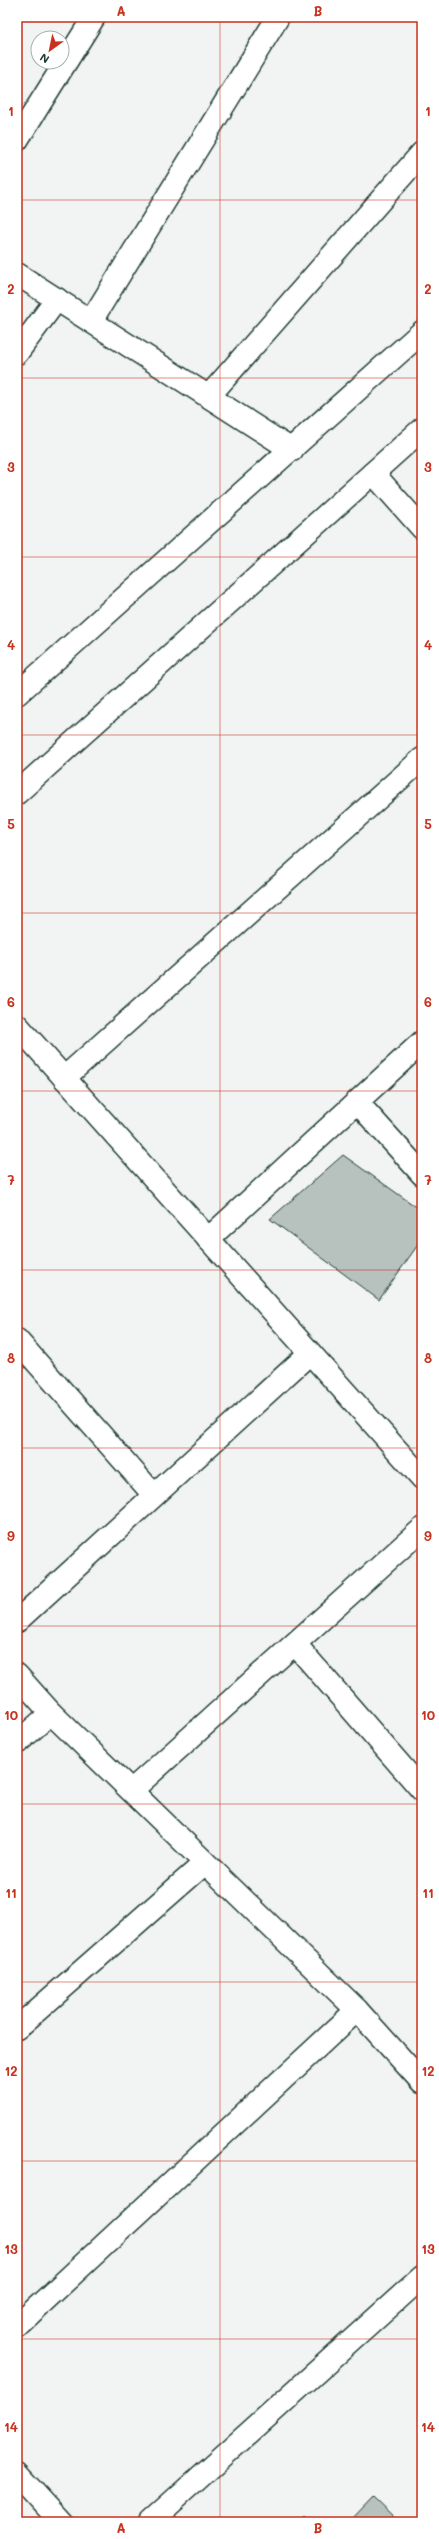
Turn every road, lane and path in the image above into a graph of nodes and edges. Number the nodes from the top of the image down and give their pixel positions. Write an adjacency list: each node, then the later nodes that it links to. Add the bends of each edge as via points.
1 (94, 17): 3 (street)
2 (278, 17): 8 (street)
3 (24, 111): 4 (street)
4 (17, 140)
5 (422, 153): 11 (street)
6 (17, 274): 7 (street)
7 (57, 299): 8 (street); 10 (street)
8 (91, 321): 11 (street)
9 (422, 332): 13 (street)
10 (17, 353)
11 (209, 396): 13 (street)
12 (422, 429): 14 (street)
13 (292, 450): 16 (street)
14 (373, 473): 15 (street); 18 (street)
15 (422, 528)
16 (17, 694)
17 (422, 759): 21 (street)
18 (17, 793)
19 (17, 1025): 21 (street)
20 (422, 1042): 22 (street)
21 (64, 1078): 24 (street)
22 (357, 1102): 23 (street); 24 (street)
23 (422, 1174)
24 (208, 1238): 26 (street)
25 (17, 1340): 28 (street)
26 (310, 1353): 27 (street); 28 (street)
27 (422, 1478)
28 (154, 1495): 30 (street)
29 (422, 1529): 31 (street)
30 (17, 1622)
31 (295, 1644): 35 (street); 36 (street)
32 (17, 1675): 33 (street)
33 (51, 1713): 34 (street); 35 (street)
34 (17, 1743)
35 (132, 1790): 37 (street)
36 (422, 1790)
37 (205, 1863): 38 (street); 39 (street)
38 (357, 2010): 40 (street); 42 (street)
39 (17, 2028)
40 (422, 2082)
41 (422, 2277): 45 (street)
42 (17, 2326)
43 (17, 2474): 44 (street)
44 (60, 2522)
45 (150, 2522)

